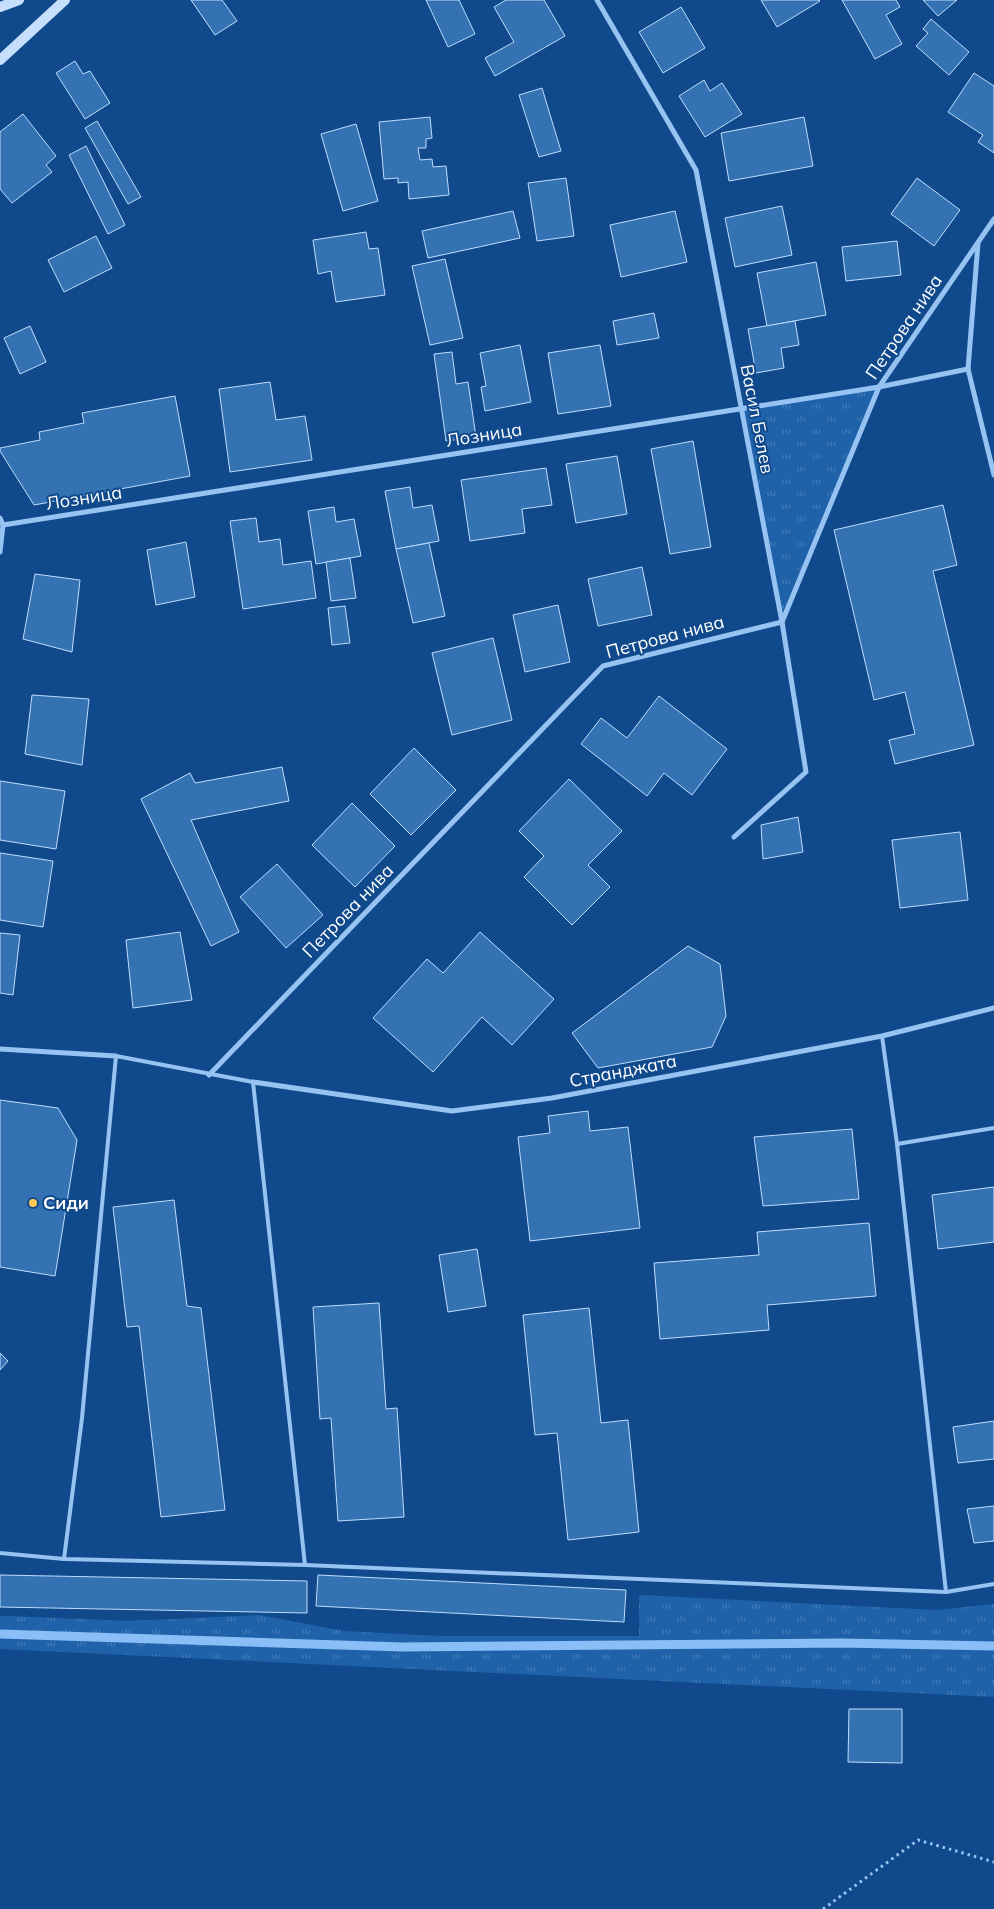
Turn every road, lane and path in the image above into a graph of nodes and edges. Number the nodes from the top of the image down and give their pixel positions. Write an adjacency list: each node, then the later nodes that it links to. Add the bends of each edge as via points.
1 (19, 0): 4 (street)
2 (65, 0): 5 (street)
3 (597, 0): 10 (street, Васил Белев, via 696,170)
4 (0, 7)
5 (0, 60)
6 (994, 219): 7 (street, Петрова нива)
7 (978, 242): 8 (street); 9 (street, Петрова нива)
8 (968, 369): 9 (street, Лозница); 11 (street)
9 (879, 387): 10 (street, Лозница); 15 (street, Петрова нива)
10 (741, 408): 13 (street, Лозница); 15 (street, Васил Белев)
11 (994, 475)
12 (0, 518): 13 (street)
13 (3, 525): 14 (street)
14 (0, 552)
15 (782, 622): 16 (street, Васил Белев, via 806,772); 21 (street, Петрова нива, via 603,666)
16 (734, 836)
17 (994, 1008): 18 (street, Странджата)
18 (882, 1036): 22 (street, Странджата, via 552,1098 452,1111); 24 (lane)
19 (0, 1050): 20 (street)
20 (116, 1056): 21 (lane); 26 (lane, via 82,1418)
21 (209, 1075): 22 (lane)
22 (253, 1082): 27 (lane)
23 (994, 1128): 24 (lane)
24 (897, 1144): 29 (lane)
25 (0, 1553): 26 (lane)
26 (64, 1559): 27 (lane)
27 (305, 1564): 29 (lane)
28 (994, 1584): 29 (lane)
29 (946, 1592)
30 (994, 1862): 31 (path, via 918,1840)
31 (823, 1909)

